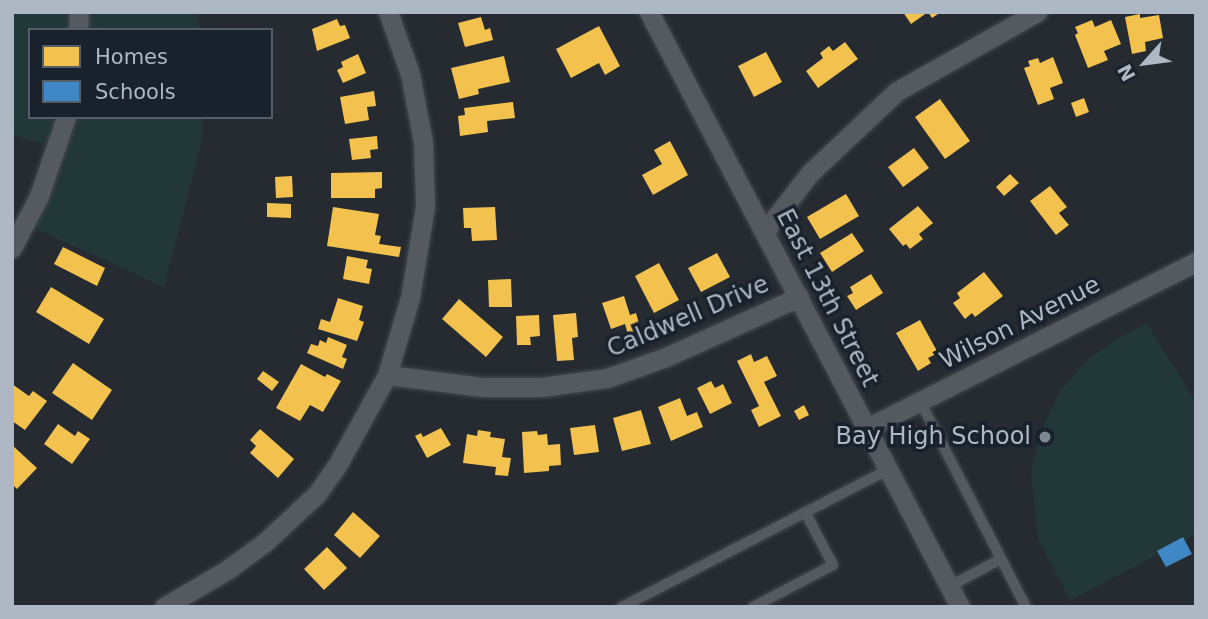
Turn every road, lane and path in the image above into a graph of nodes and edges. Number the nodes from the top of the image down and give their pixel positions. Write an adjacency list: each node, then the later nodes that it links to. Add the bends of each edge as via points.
1 (388, 12): 9 (street, via 410,74 423,142 425,206 410,298)
2 (649, 12): 5 (street, East 13th Street)
3 (1037, 12): 5 (street, via 897,91 810,173)
4 (65, 119): 6 (street, via 39,195)
5 (765, 231): 8 (street, East 13th Street)
6 (12, 248)
7 (1196, 262): 10 (street, Wilson Avenue)
8 (799, 297): 9 (street, Caldwell Drive, via 666,358 607,378 542,387 494,387); 11 (street, East 13th Street)
9 (387, 375): 16 (street, via 340,462 317,494 264,543)
10 (920, 401): 11 (street, Wilson Avenue); 14 (lane)
11 (867, 428): 12 (street, East 13th Street)
12 (888, 469): 13 (lane); 15 (street, East 13th Street)
13 (806, 512): 17 (lane); 18 (lane, via 833,565)
14 (1001, 559): 15 (lane); 19 (lane)
15 (954, 599)
16 (164, 607)
17 (622, 607)
18 (753, 607)
19 (1027, 607)

